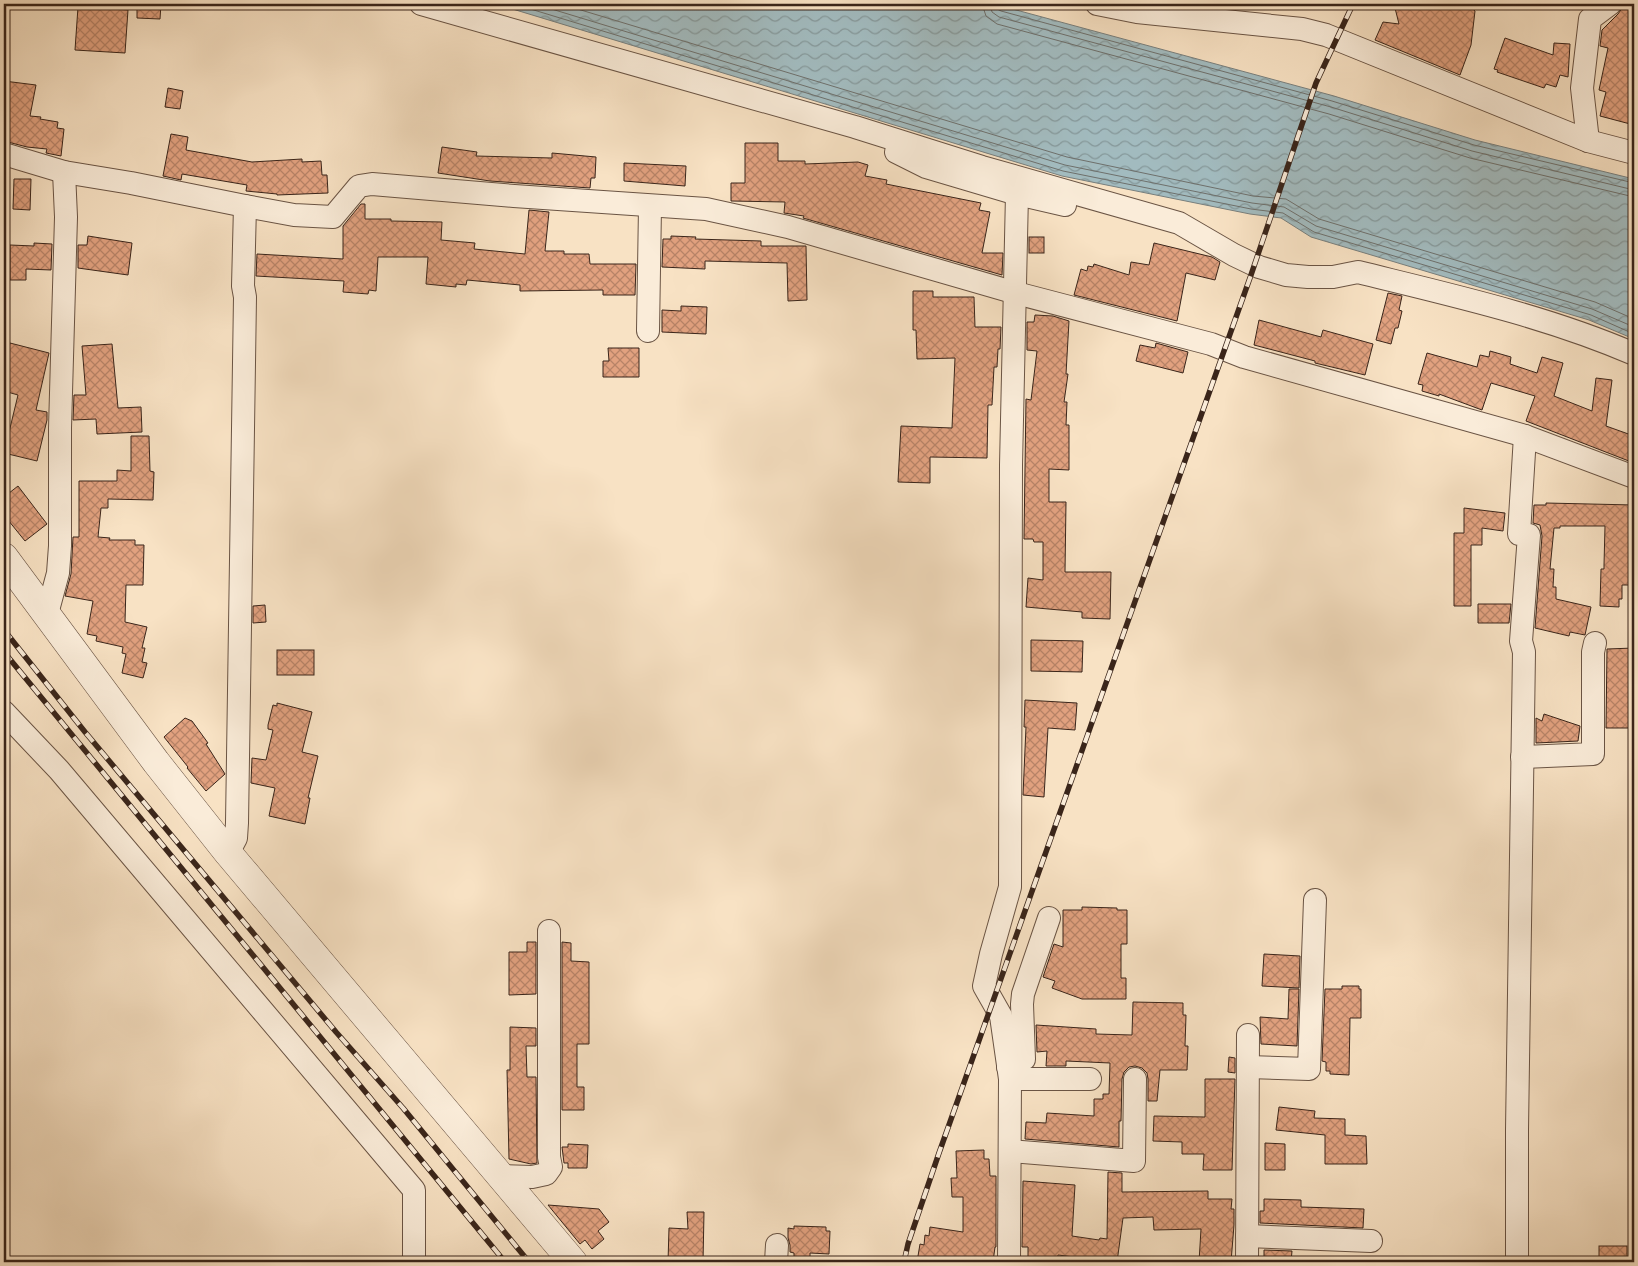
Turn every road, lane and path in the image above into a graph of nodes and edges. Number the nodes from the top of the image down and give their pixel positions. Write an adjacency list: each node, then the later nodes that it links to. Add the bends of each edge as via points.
1 (421, 4): 5 (street)
2 (1097, 4): 4 (street, via 1137,12)
3 (1610, 4): 6 (street, via 1590,19 1582,88)
4 (1219, 11): 6 (street, via 1326,35)
5 (855, 128): 10 (street, via 926,167); 11 (street)
6 (1588, 141): 7 (street)
7 (1634, 153)
8 (4, 154): 9 (street)
9 (64, 172): 12 (street); 20 (street, via 60,546 58,573)
10 (1017, 194): 11 (street, via 1087,210 1107,211); 14 (street)
11 (1116, 205): 16 (street, via 1179,223 1259,267 1286,275 1333,277 1358,272 1530,318 1605,341)
12 (245, 206): 13 (street, via 333,216 358,186 372,184); 24 (street, via 237,823 236,838)
13 (650, 207): 14 (street, via 706,209 788,227); 15 (street)
14 (1016, 293): 17 (street, via 1211,344 1244,357); 30 (street, via 1011,465 1010,887 984,986 1001,1016)
15 (648, 331)
16 (1634, 354)
17 (1525, 436): 18 (street); 23 (street, via 1519,534 1529,535 1521,641 1524,652)
18 (1634, 477)
19 (4, 557): 20 (street)
20 (47, 614): 24 (street)
21 (1595, 643): 23 (street, via 1592,652 1593,754)
22 (4, 712): 37 (street, via 59,770 414,1190)
23 (1522, 757): 41 (street)
24 (228, 853): 34 (street)
25 (1314, 900): 29 (street, via 1310,1069)
26 (1049, 918): 30 (street, via 1023,994 1024,1059)
27 (549, 931): 34 (street, via 551,1167 546,1174)
28 (1248, 1035): 29 (street)
29 (1248, 1067): 35 (street)
30 (1009, 1073): 31 (street); 33 (street)
31 (1090, 1079)
32 (1135, 1079): 33 (street, via 1134,1161)
33 (1010, 1151): 39 (street)
34 (499, 1176): 38 (street)
35 (1247, 1236): 36 (street); 40 (street)
36 (1371, 1240)
37 (414, 1262)
38 (573, 1262)
39 (1009, 1262)
40 (1247, 1262)
41 (1517, 1262)

